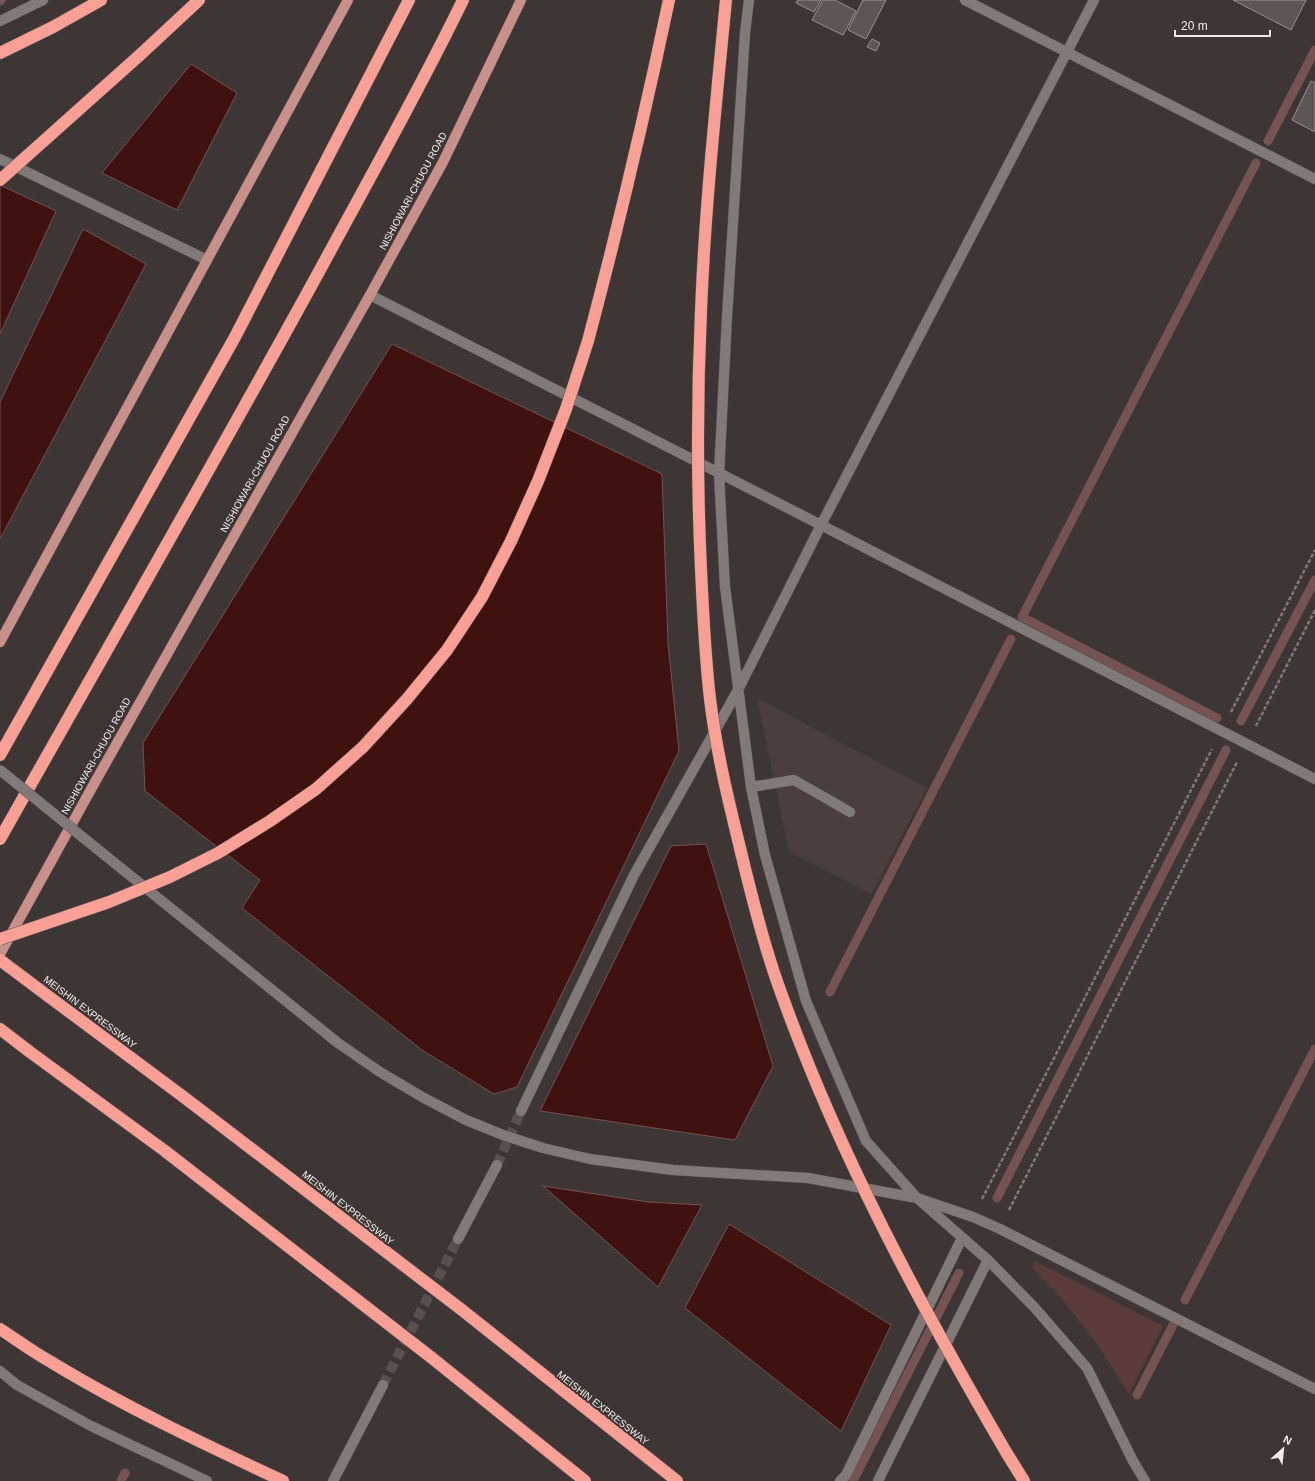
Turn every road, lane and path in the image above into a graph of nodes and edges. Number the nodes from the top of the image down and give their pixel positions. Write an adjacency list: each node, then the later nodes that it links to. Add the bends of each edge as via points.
1 (42, 0): 13 (street)
2 (101, 0): 14 (highway, via 53,28)
3 (199, 0): 18 (highway, bridge)
4 (348, 0): 19 (main road)
5 (409, 0): 29 (highway, via 235,337)
6 (463, 0): 34 (highway, via 382,157 272,357)
7 (521, 0): 20 (main road, NISHIOWARI-CHUOU ROAD, via 443,162)
8 (669, 0): 35 (highway, bridge, via 618,227 588,341 566,409 511,541 482,597 447,650 364,747 316,789 270,822 218,853 170,876 109,902)
9 (726, 0): 58 (highway, bridge, via 708,200 702,302 698,505 710,700 727,795 749,887 778,985 816,1083 858,1178 908,1278)
10 (749, 0): 21 (street)
11 (965, 0): 15 (street)
12 (1094, 0): 15 (street)
13 (0, 22)
14 (0, 53)
15 (1068, 53): 17 (street); 22 (street)
16 (0, 159): 19 (street)
17 (1315, 179)
18 (0, 180)
19 (207, 260): 25 (main road)
20 (370, 295): 21 (street); 36 (main road, NISHIOWARI-CHUOU ROAD)
21 (719, 474): 22 (street); 26 (street, via 725,587)
22 (821, 525): 26 (street); 27 (street)
23 (1315, 550): 27 (path)
24 (1315, 610): 28 (path)
25 (0, 642)
26 (738, 690): 32 (street); 39 (street, via 634,874)
27 (1222, 730): 28 (street); 42 (path)
28 (1247, 744): 31 (street); 43 (path)
29 (0, 755)
30 (0, 770): 41 (street, bridge, via 338,1043 380,1072 466,1120 523,1142 590,1159 672,1170 808,1178)
31 (1315, 779)
32 (751, 787): 33 (street, via 794,780); 41 (street, via 765,855 806,1001 866,1141)
33 (850, 812)
34 (0, 839)
35 (0, 939)
36 (0, 954)
37 (0, 960): 55 (highway, MEISHIN EXPRESSWAY, bridge, via 456,1306)
38 (0, 1029): 54 (highway, bridge, via 165,1151 407,1338)
39 (521, 1111)
40 (497, 1165): 45 (street)
41 (917, 1198): 42 (street); 44 (street)
42 (973, 1217): 43 (street)
43 (1000, 1229): 50 (street)
44 (962, 1238): 46 (street); 56 (street, via 846,1475)
45 (458, 1239)
46 (988, 1260): 57 (street); 59 (street, via 1036,1308 1087,1368)
47 (0, 1329): 52 (highway, via 105,1394)
48 (0, 1371): 51 (street, via 17,1385 91,1426)
49 (383, 1385): 53 (street)
50 (1315, 1389)
51 (207, 1481)
52 (283, 1481)
53 (333, 1481)
54 (585, 1481)
55 (677, 1481)
56 (840, 1481)
57 (878, 1481)
58 (1024, 1481)
59 (1145, 1481)

